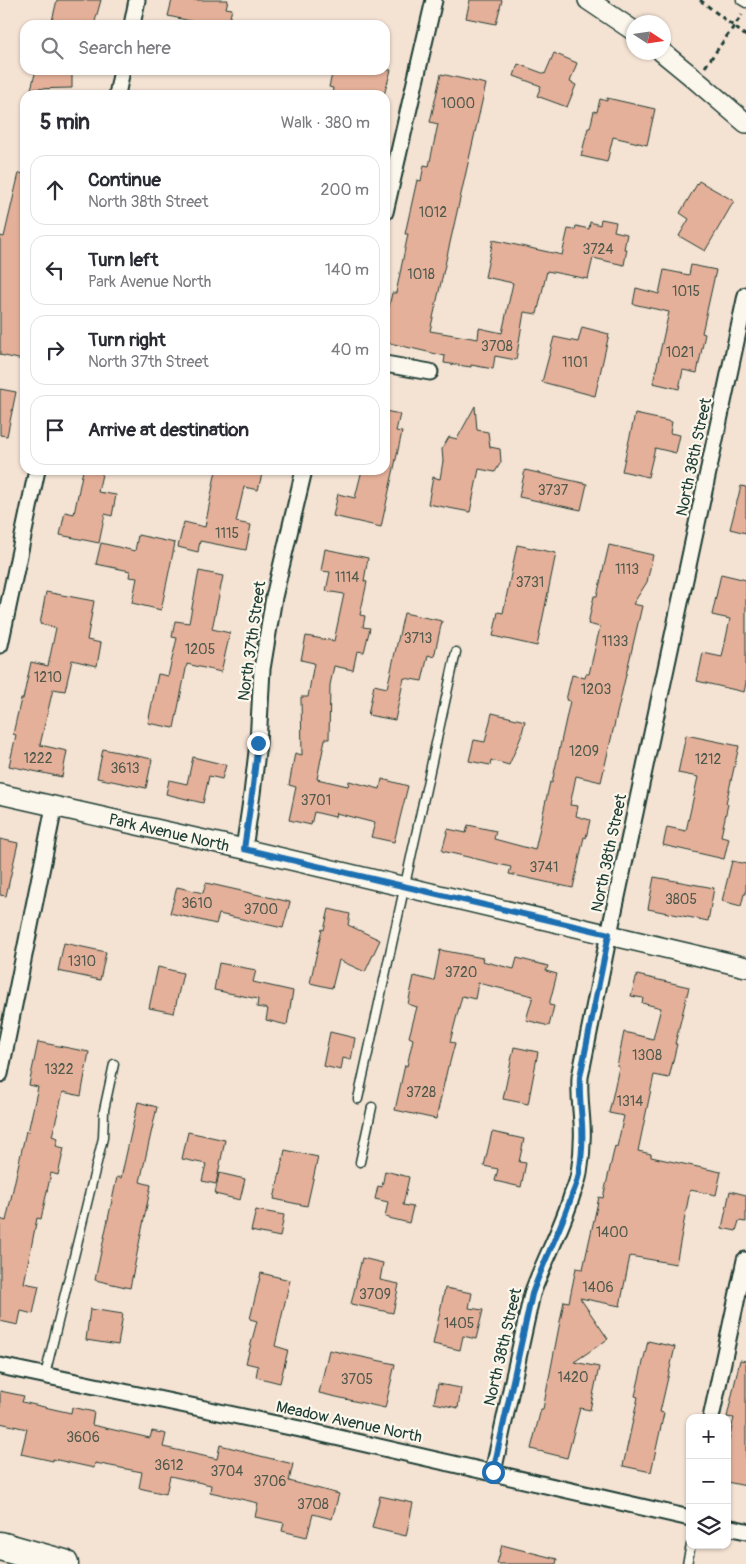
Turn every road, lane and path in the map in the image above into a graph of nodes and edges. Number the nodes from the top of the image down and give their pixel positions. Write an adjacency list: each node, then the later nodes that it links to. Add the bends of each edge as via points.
1 (137, 0): 7 (street)
2 (434, 0): 16 (street)
3 (588, 0): 9 (street)
4 (700, 0): 8 (path)
5 (741, 0): 6 (lane)
6 (746, 3)
7 (133, 20)
8 (736, 25): 10 (path); 11 (path)
9 (626, 26)
10 (746, 36)
11 (717, 50)
12 (671, 59): 15 (street)
13 (121, 75): 14 (street)
14 (118, 90)
15 (746, 123)
16 (390, 190)
17 (746, 295): 28 (street, North 38th Street)
18 (390, 365): 19 (street)
19 (430, 372)
20 (36, 475): 22 (street)
21 (303, 475): 26 (street, North 37th Street, via 274,598 262,669 257,752)
22 (0, 645)
23 (456, 652): 27 (lane)
24 (0, 794): 25 (street, Park Avenue North)
25 (54, 807): 26 (street, Park Avenue North); 31 (street)
26 (244, 849): 27 (street, Park Avenue North)
27 (405, 887): 28 (street, Park Avenue North); 32 (lane)
28 (609, 934): 29 (street, Park Avenue North); 39 (street, North 38th Street, via 580,1077 582,1146 579,1175 532,1294)
29 (746, 967)
30 (114, 1064): 37 (lane, via 104,1110 103,1138)
31 (0, 1074)
32 (358, 1099)
33 (372, 1107): 34 (lane)
34 (360, 1162)
35 (745, 1260): 38 (street)
36 (0, 1366): 37 (street, Meadow Avenue North)
37 (45, 1375): 39 (street, Meadow Avenue North)
38 (712, 1414)
39 (493, 1472): 40 (street, Meadow Avenue North)
40 (686, 1517)
41 (731, 1527): 42 (street)
42 (746, 1531)
43 (0, 1546): 45 (highway)
44 (691, 1549): 46 (lane)
45 (64, 1564)
46 (687, 1564)

